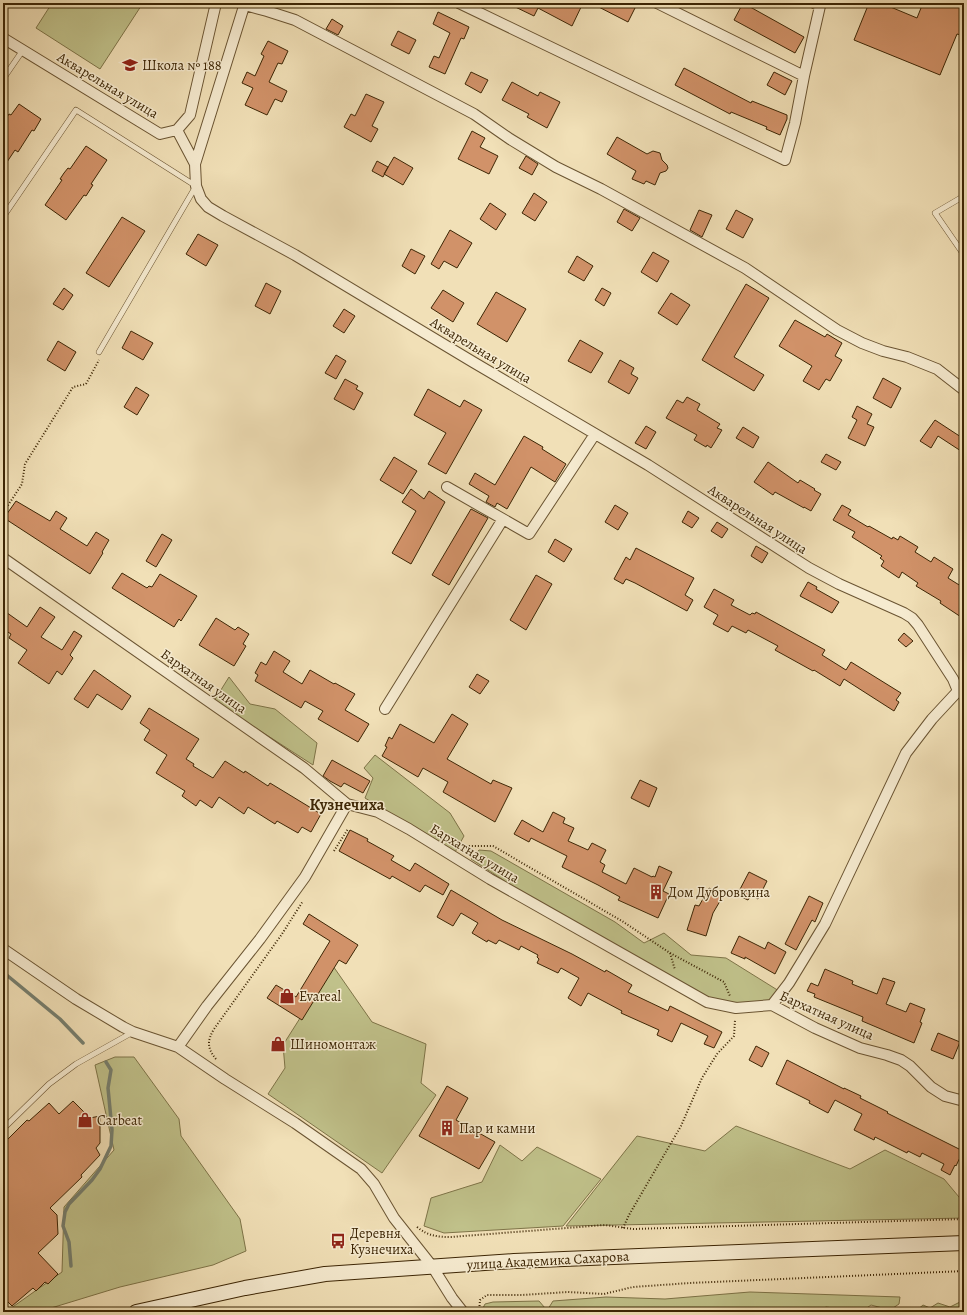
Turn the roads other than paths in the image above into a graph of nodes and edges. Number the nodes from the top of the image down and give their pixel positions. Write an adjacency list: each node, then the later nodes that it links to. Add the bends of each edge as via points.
1 (216, 3): 10 (street, via 190,115)
2 (459, 3): 8 (street, via 785,160 796,123)
3 (657, 3): 8 (street)
4 (814, 3): 8 (street, via 820,6)
5 (245, 4): 11 (street); 17 (street, via 295,20 474,114 556,167 745,268 837,330 883,351 937,369)
6 (3, 38): 7 (street, Акварельная улица)
7 (23, 50): 9 (lane); 10 (street, Акварельная улица, via 160,134)
8 (804, 76)
9 (3, 79)
10 (177, 130): 11 (street, Акварельная улица)
11 (195, 164): 12 (street, Акварельная улица)
12 (196, 186): 14 (lane, via 76,110); 16 (lane); 18 (street, Акварельная улица, via 201,199 208,207 295,255)
13 (964, 196): 15 (lane, via 935,213)
14 (3, 217)
15 (964, 255)
16 (99, 352)
17 (964, 390)
18 (595, 434): 20 (street, via 529,534); 22 (street, Акварельная улица, via 809,568 912,618)
19 (447, 487): 20 (street)
20 (503, 519): 23 (street)
21 (3, 558): 24 (street, Бархатная улица, via 304,768)
22 (961, 690): 26 (street, via 932,719 906,754 825,924 790,983)
23 (385, 709)
24 (347, 804): 26 (street, Бархатная улица, via 378,812 409,829 458,860 707,1002 736,1008); 28 (street, via 305,877)
25 (3, 949): 27 (street, via 76,999)
26 (772, 1005): 29 (street, Бархатная улица, via 860,1048 901,1060 931,1088 945,1096)
27 (133, 1032): 28 (street); 30 (lane, via 76,1064 49,1084)
28 (178, 1047): 32 (street, via 361,1169 374,1184 394,1218)
29 (964, 1101)
30 (3, 1129)
31 (964, 1243): 32 (main road, улица Академика Сахарова)
32 (432, 1266): 33 (main road, улица Академика Сахарова, via 325,1274 244,1288); 34 (street)
33 (136, 1312)
34 (463, 1312)

